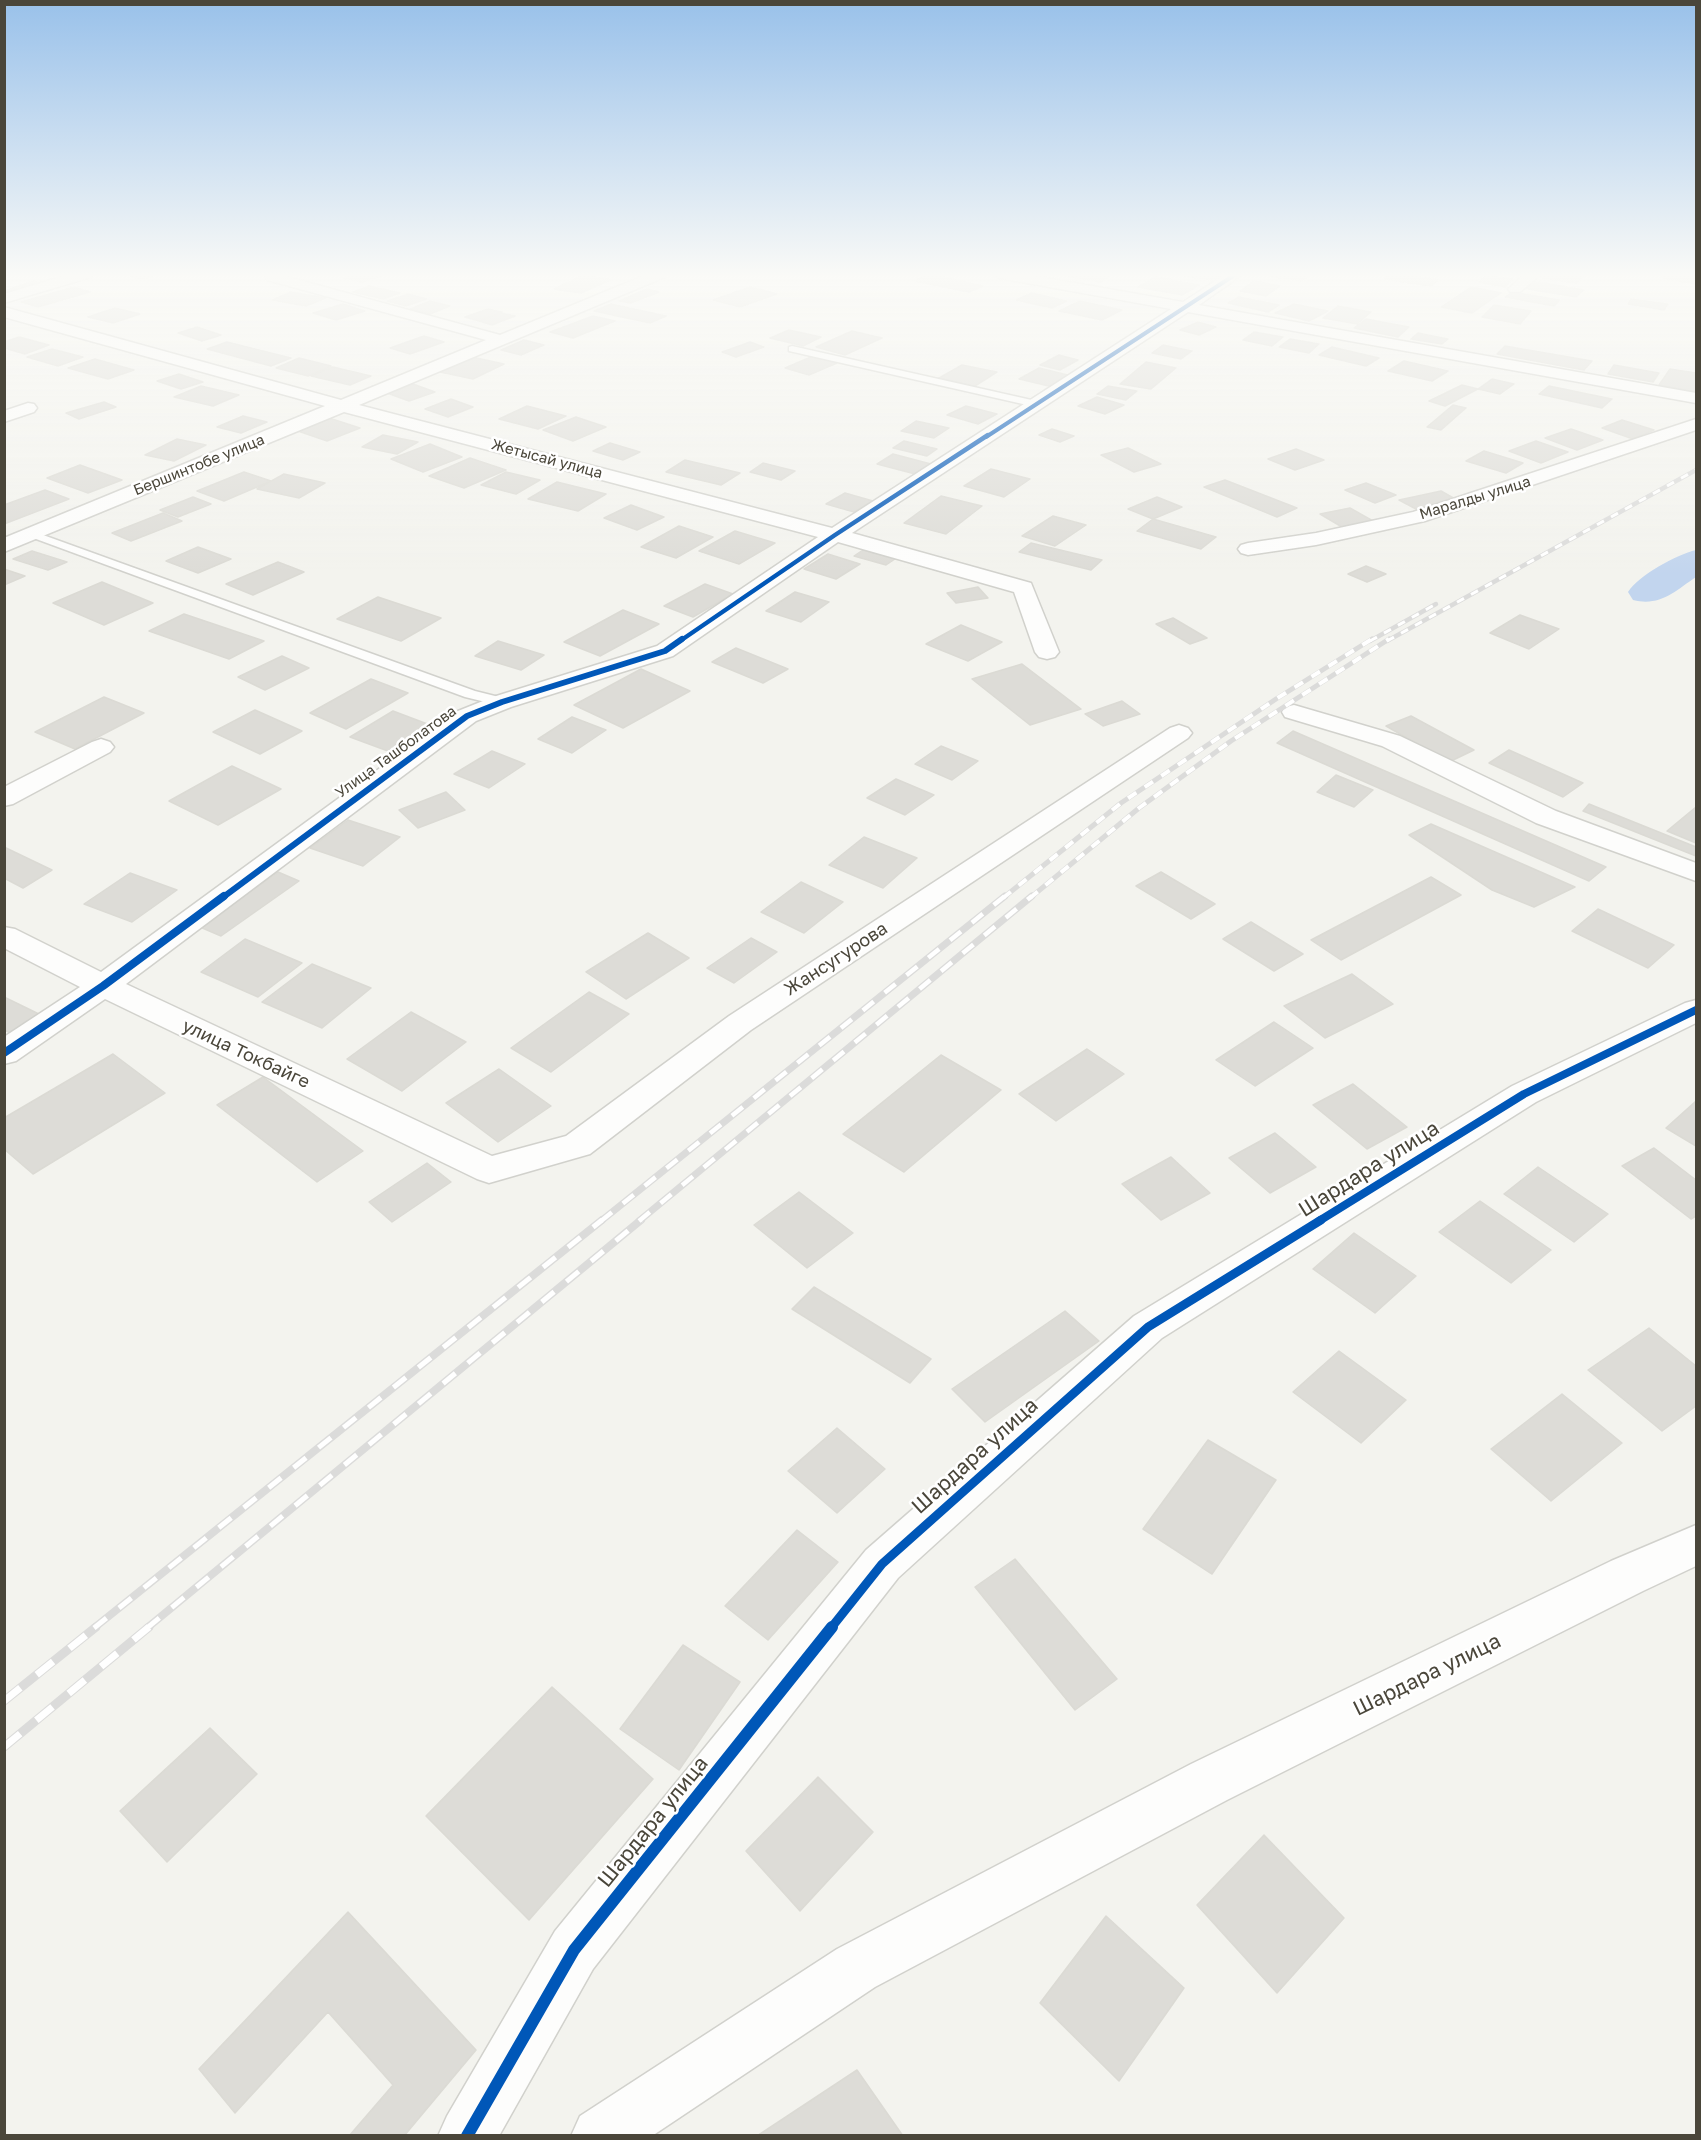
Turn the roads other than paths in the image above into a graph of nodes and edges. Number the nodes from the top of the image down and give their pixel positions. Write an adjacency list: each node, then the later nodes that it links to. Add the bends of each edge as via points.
1 (227, 374): 8 (street, Жетысай улица)
2 (420, 374): 8 (street, Бершинтобе улица)
3 (902, 374): 7 (lane)
4 (1083, 374): 7 (street, Улица Ташболатова)
5 (1561, 374): 6 (street)
6 (1696, 398)
7 (1036, 404): 13 (street, Улица Ташболатова)
8 (343, 406): 12 (street, Бершинтобе улица); 13 (street, Жетысай улица)
9 (28, 408): 10 (street)
10 (4, 417)
11 (1696, 423): 15 (street, Маралды улица, via 1418,517)
12 (32, 534): 14 (street, Бершинтобе улица); 17 (lane, via 470,694)
13 (835, 535): 16 (street, Жетысай улица, via 1023,588); 17 (street, Улица Ташболатова, via 665,651)
14 (4, 546)
15 (1248, 549)
16 (1047, 652)
17 (502, 702): 24 (street, Улица Ташболатова, via 467,716)
18 (1294, 712): 22 (street, via 1391,741 1546,817)
19 (1179, 734): 27 (street, Жансугурова, via 740,1023 578,1145)
20 (101, 747): 21 (street)
21 (4, 798)
22 (1696, 873)
23 (4, 936): 24 (street, улица Токбайге)
24 (103, 986): 26 (street, Улица Ташболатова); 27 (street, улица Токбайге)
25 (1696, 1010): 29 (street, Шардара улица, via 1524,1094 1148,1327 882,1564 574,1950)
26 (4, 1053)
27 (489, 1170)
28 (1696, 1545): 30 (street, Шардара улица, via 1209,1782 856,1968)
29 (467, 2136)
30 (600, 2136)

